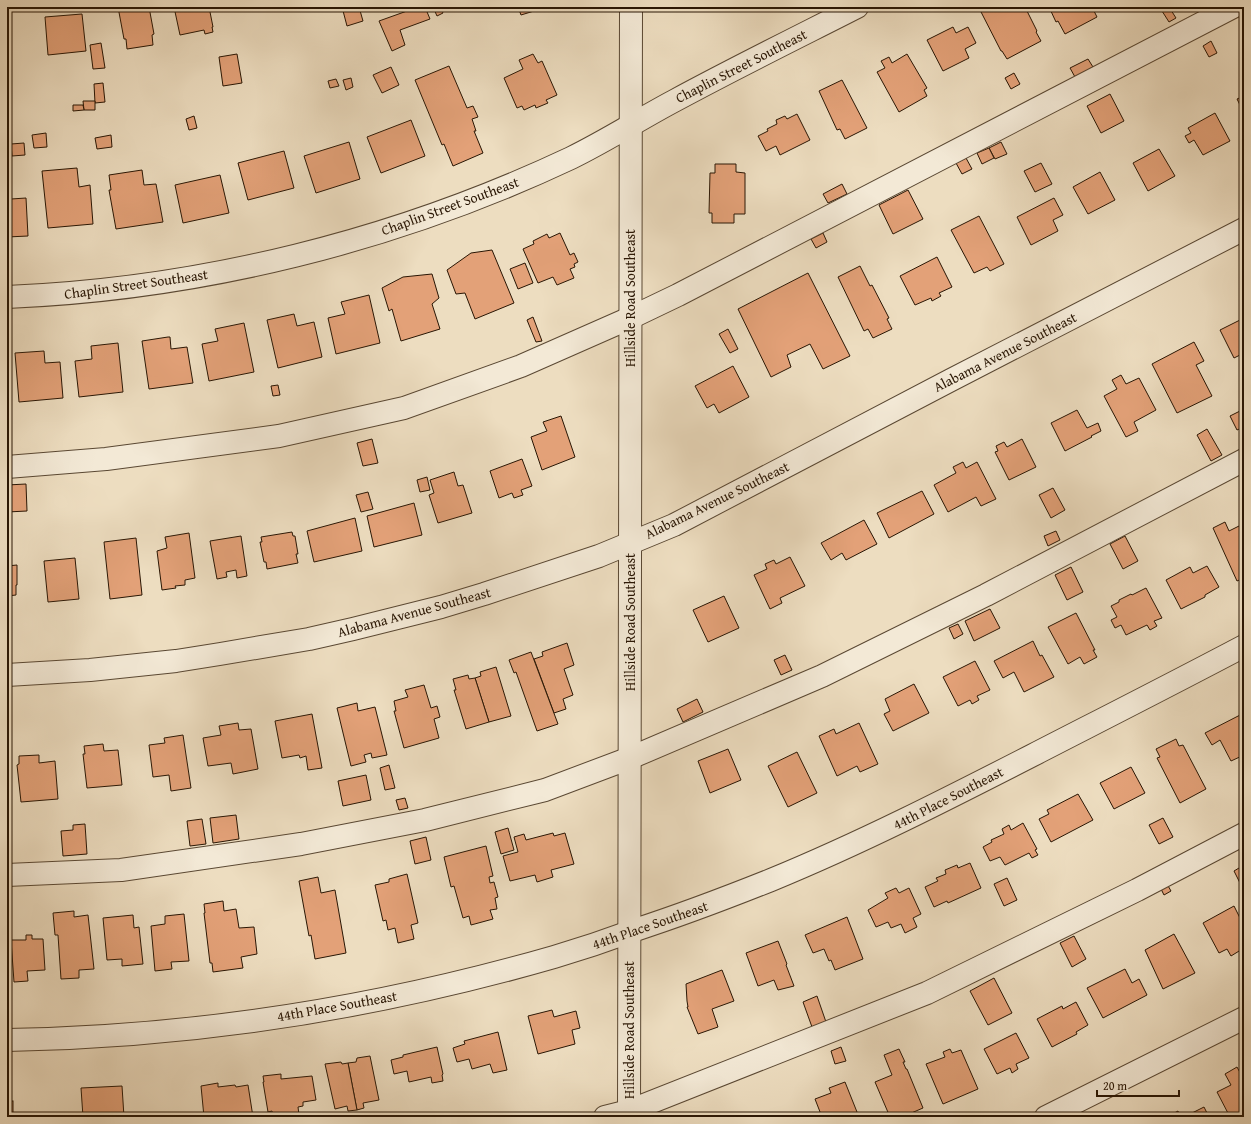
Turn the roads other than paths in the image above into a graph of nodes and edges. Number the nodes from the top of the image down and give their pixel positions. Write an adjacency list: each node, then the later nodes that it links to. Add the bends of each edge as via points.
1 (631, 7): 4 (street, Hillside Road Southeast)
2 (857, 7): 4 (street, Chaplin Street Southeast)
3 (1233, 7): 7 (street, via 685,292)
4 (630, 125): 6 (street, Chaplin Street Southeast, via 590,149 528,178 443,212 350,242 264,263 177,280 118,289); 7 (street, Hillside Road Southeast)
5 (1244, 230): 10 (street, Alabama Avenue Southeast, via 674,525)
6 (7, 297)
7 (630, 318): 9 (street, via 521,366 404,408 279,436 106,459); 10 (street, Hillside Road Southeast)
8 (1244, 460): 13 (street, via 986,595 822,676)
9 (7, 467)
10 (630, 543): 12 (street, Alabama Avenue Southeast, via 599,556 484,594 397,618 309,638 168,662); 13 (street, Hillside Road Southeast)
11 (1244, 646): 16 (street, 44th Place Southeast, via 950,798 844,848 698,909)
12 (7, 675)
13 (630, 758): 15 (street, via 545,790 425,820 301,844 121,870); 16 (street, Hillside Road Southeast)
14 (1244, 834): 19 (street, via 1137,890 927,993)
15 (7, 875)
16 (629, 932): 18 (street, 44th Place Southeast, via 513,968 324,1010 143,1033); 19 (street, Hillside Road Southeast)
17 (1244, 1018): 21 (street)
18 (7, 1040)
19 (629, 1114): 20 (street)
20 (604, 1117)
21 (1046, 1117)

